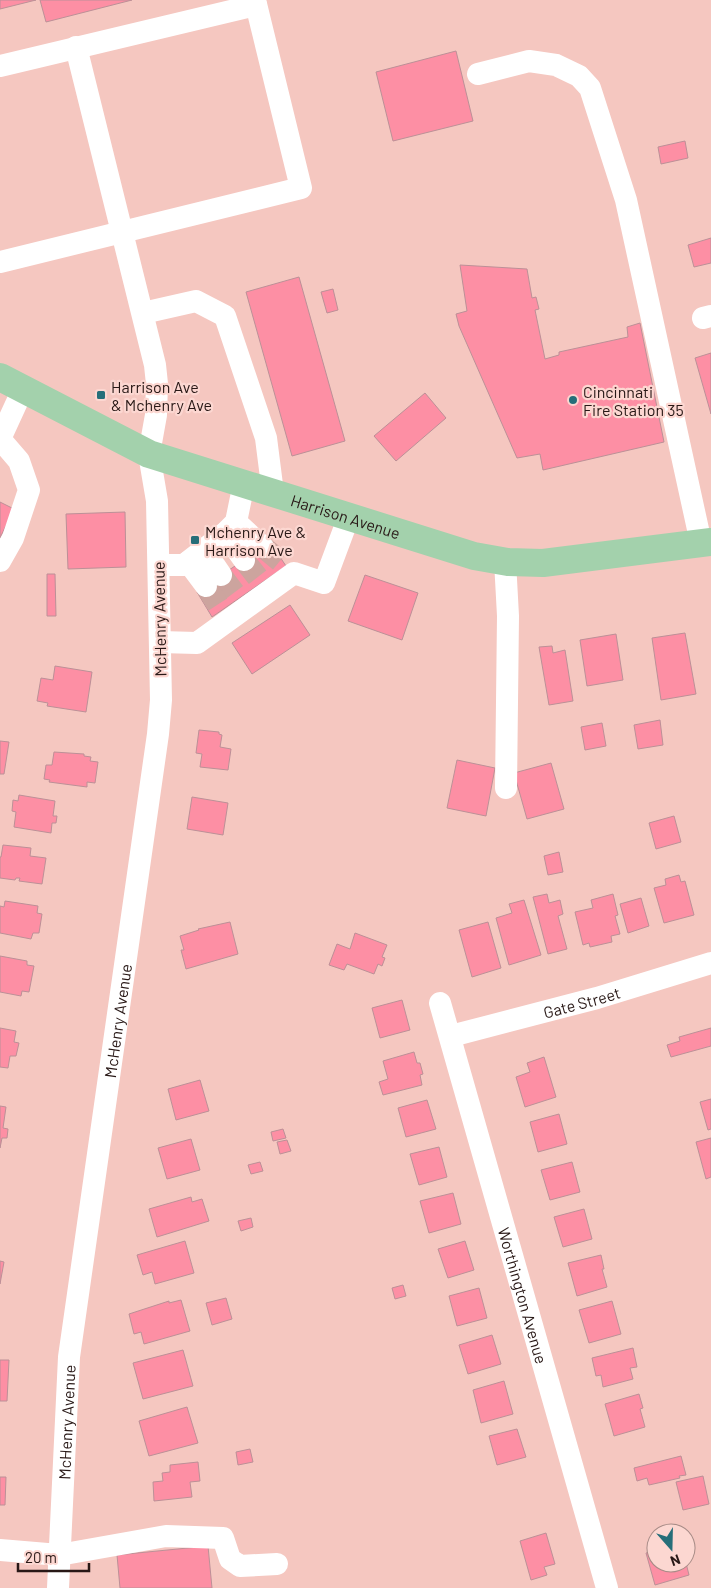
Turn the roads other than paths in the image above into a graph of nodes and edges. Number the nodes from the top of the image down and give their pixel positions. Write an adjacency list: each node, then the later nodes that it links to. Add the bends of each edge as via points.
1 (255, 2): 2 (street); 5 (street, via 301,188)
2 (76, 47): 3 (street); 5 (street, McHenry Avenue)
3 (0, 66)
4 (478, 74): 15 (street, via 528,61 556,65 579,76 590,88 626,200)
5 (122, 233): 6 (street); 7 (street, McHenry Avenue)
6 (0, 262)
7 (142, 313): 10 (street, McHenry Avenue, via 157,384 156,415); 12 (street, via 196,301 225,316 266,438)
8 (12, 383): 9 (street); 10 (main road, Harrison Avenue)
9 (0, 439): 19 (street, via 19,461 30,490 13,538)
10 (149, 454): 11 (main road, Harrison Avenue); 21 (street, McHenry Avenue, via 157,501)
11 (244, 483): 12 (main road, Harrison Avenue); 14 (street)
12 (273, 493): 13 (main road, Harrison Avenue)
13 (349, 516): 20 (main road, Harrison Avenue, via 474,556); 23 (street, via 324,583 290,570 233,610 197,643)
14 (230, 528): 16 (street); 17 (street); 18 (street)
15 (706, 542): 20 (main road, Harrison Avenue, via 543,562)
16 (263, 547)
17 (196, 556): 21 (street, via 184,565); 22 (street)
18 (244, 560)
19 (0, 561)
20 (505, 561): 24 (street, via 508,616)
21 (158, 565): 23 (street, McHenry Avenue)
22 (214, 580)
23 (160, 642): 29 (street, McHenry Avenue, via 158,734 69,1356)
24 (506, 788)
25 (711, 963): 27 (street, Gate Street, via 597,998)
26 (440, 1003): 27 (street, Worthington Avenue)
27 (451, 1036): 32 (street, Worthington Avenue)
28 (0, 1550): 29 (street)
29 (59, 1555): 30 (street, via 166,1536 223,1538 230,1559 240,1566); 31 (street, McHenry Avenue)
30 (276, 1564)
31 (58, 1588)
32 (607, 1588)

